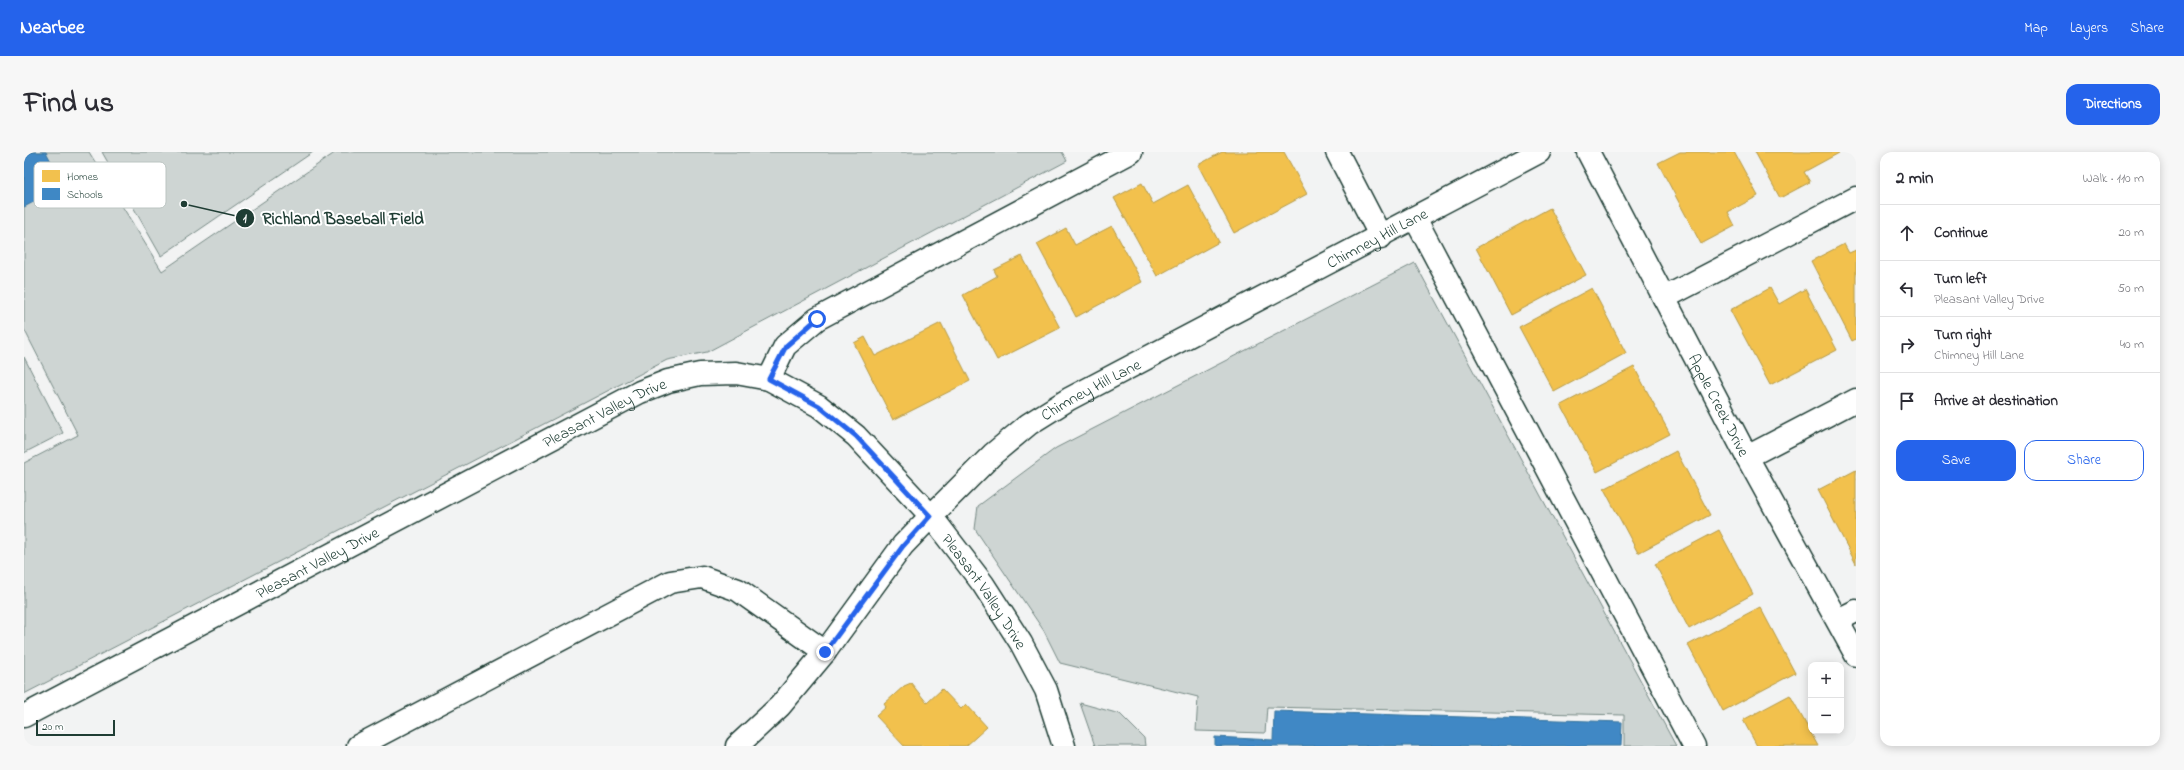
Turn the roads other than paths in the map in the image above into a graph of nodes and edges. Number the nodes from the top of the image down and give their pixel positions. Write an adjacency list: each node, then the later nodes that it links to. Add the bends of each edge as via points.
1 (1131, 152): 5 (street)
2 (1337, 152): 8 (street)
3 (1539, 152): 7 (street, Chimney Hill Lane)
4 (1588, 152): 9 (street, Apple Creek Drive)
5 (1099, 160): 10 (street, via 817,319 786,346)
6 (1856, 198): 9 (street)
7 (1415, 218): 8 (street, Chimney Hill Lane); 21 (street)
8 (1380, 237): 13 (street, Chimney Hill Lane, via 1069,399 1036,420 993,454)
9 (1664, 298): 12 (street, Apple Creek Drive)
10 (769, 379): 13 (street, Pleasant Valley Drive, via 819,406 856,436); 17 (street, Pleasant Valley Drive, via 736,373 700,374 668,381 640,392)
11 (1856, 400): 12 (street)
12 (1747, 457): 14 (street, Apple Creek Drive)
13 (930, 516): 15 (street, Chimney Hill Lane, via 903,546); 20 (street, Pleasant Valley Drive, via 983,584 1021,643 1046,690)
14 (1847, 616): 16 (street, Apple Creek Drive)
15 (825, 652): 18 (street, via 738,590 702,578 670,582); 19 (street, Chimney Hill Lane, via 780,706)
16 (1856, 655)
17 (24, 716)
18 (358, 746)
19 (737, 746)
20 (1064, 746)
21 (1694, 746)

